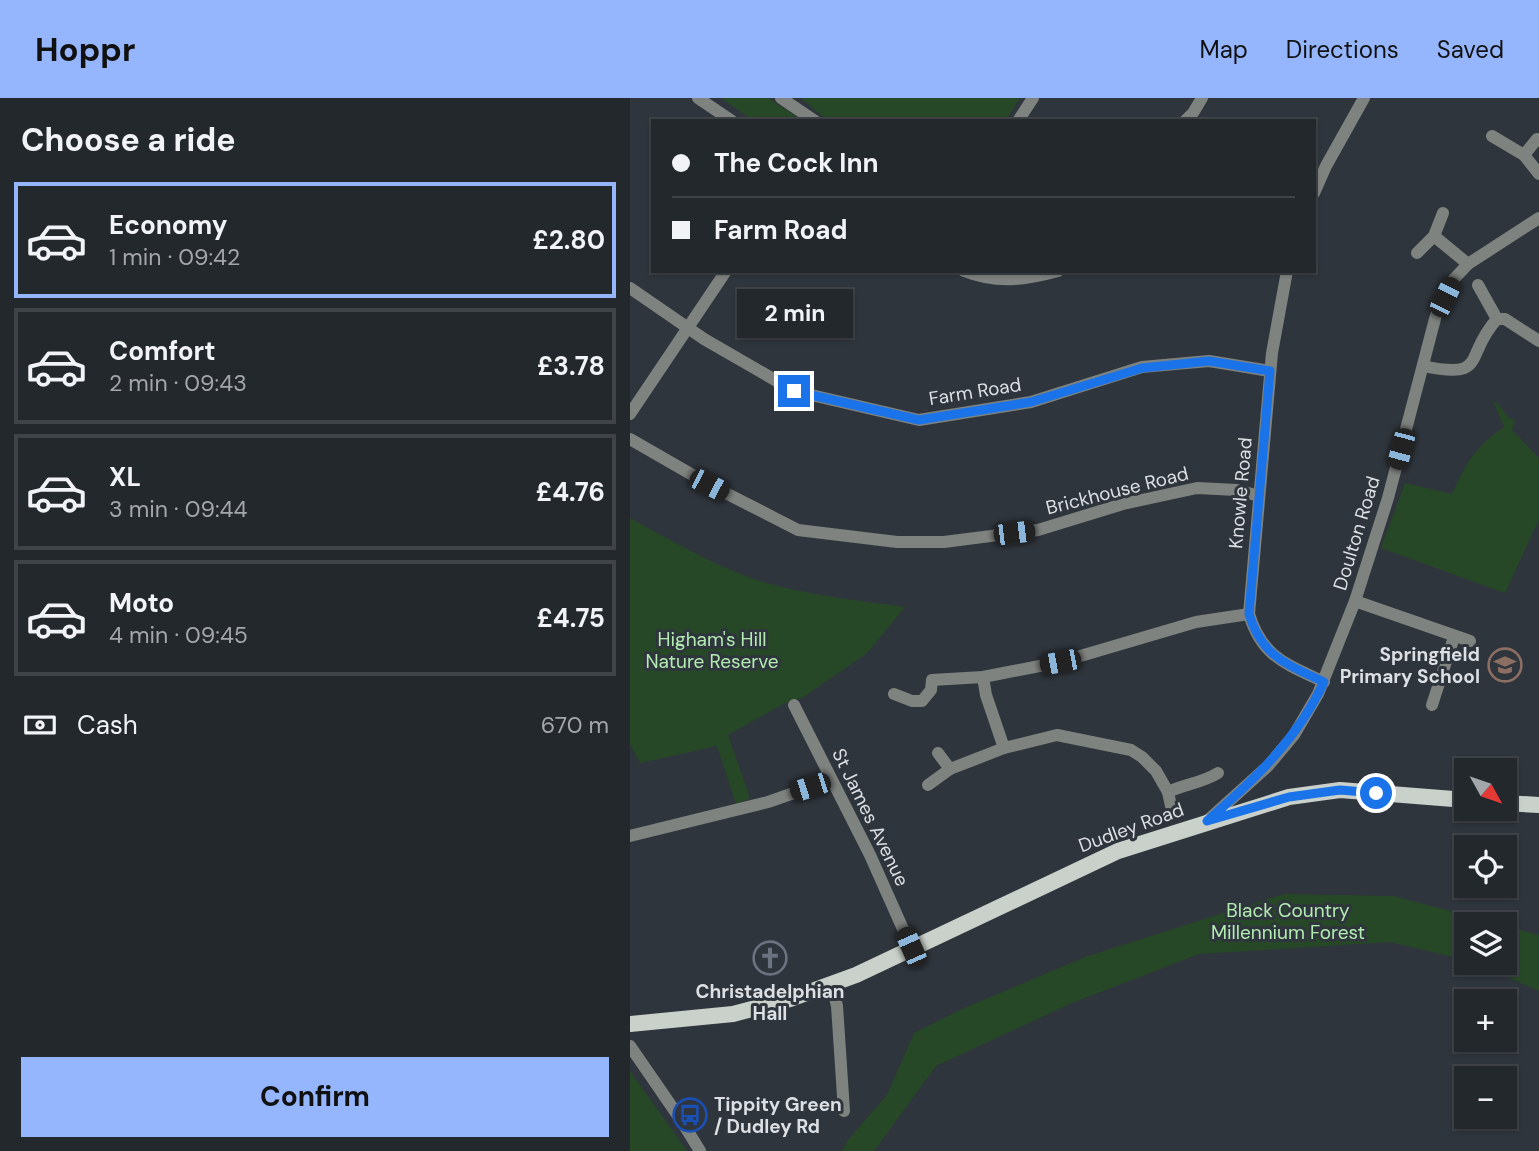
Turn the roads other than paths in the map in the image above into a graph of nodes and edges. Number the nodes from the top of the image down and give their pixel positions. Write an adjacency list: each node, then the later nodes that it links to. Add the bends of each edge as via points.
1 (698, 98): 6 (street)
2 (781, 98): 7 (street)
3 (1033, 98): 8 (street)
4 (1202, 98): 9 (street)
5 (1364, 98): 14 (street)
6 (729, 119)
7 (810, 119)
8 (1019, 119)
9 (1187, 119)
10 (1492, 136): 12 (street)
11 (1537, 139): 12 (street)
12 (1524, 155): 13 (street)
13 (1539, 174)
14 (1316, 188)
15 (1443, 213): 17 (street)
16 (1539, 218): 19 (street, Doulton Road)
17 (1434, 236): 18 (street); 19 (street)
18 (1417, 253)
19 (1468, 264): 29 (street, Doulton Road, via 1436,315)
20 (725, 273): 27 (street)
21 (971, 273): 22 (street, via 1017,281)
22 (1050, 273)
23 (1287, 273): 30 (street, Knowle Road)
24 (1478, 285): 26 (street)
25 (630, 288): 27 (street, Farm Road)
26 (1497, 319): 28 (street, via 1505,319); 29 (street, via 1464,370)
27 (688, 329): 30 (street, Farm Road, via 794,391 919,420 1031,402 1142,368 1209,361); 31 (street)
28 (1539, 341)
29 (1423, 366): 34 (street, Doulton Road)
30 (1270, 371): 33 (street, Knowle Road)
31 (630, 414)
32 (630, 439): 33 (street, Brickhouse Road, via 798,530 897,541 944,542 1038,530 1197,488)
33 (1259, 496): 35 (street, Knowle Road)
34 (1355, 601): 36 (street); 39 (street, Doulton Road)
35 (1249, 614): 38 (street, via 1196,622 1060,662); 39 (street, via 1268,651)
36 (1454, 637): 37 (street); 42 (street)
37 (1470, 641)
38 (983, 677): 40 (street, via 932,680 922,701); 43 (street)
39 (1324, 682): 54 (street, Doulton Road, via 1310,712 1277,755)
40 (894, 694)
41 (794, 705): 47 (street, St James Avenue)
42 (1432, 705)
43 (1004, 748): 45 (street); 49 (street, via 1057,735 1131,750 1150,763)
44 (938, 753): 45 (street)
45 (950, 769): 48 (street)
46 (1218, 773): 49 (street)
47 (831, 780): 55 (street, via 768,802); 56 (street, St James Avenue)
48 (928, 785)
49 (1168, 792): 53 (street)
50 (1454, 799): 54 (main road, Dudley Road, via 1340,790 1289,797)
51 (1517, 804): 52 (main road)
52 (1539, 805)
53 (1171, 806)
54 (1207, 821): 56 (main road, Dudley Road, via 1118,851)
55 (630, 836)
56 (911, 947): 57 (main road, Dudley Road)
57 (832, 985): 58 (main road, Dudley Road, via 733,1014); 60 (street)
58 (630, 1024)
59 (630, 1046): 61 (street)
60 (844, 1111)
61 (700, 1151)

